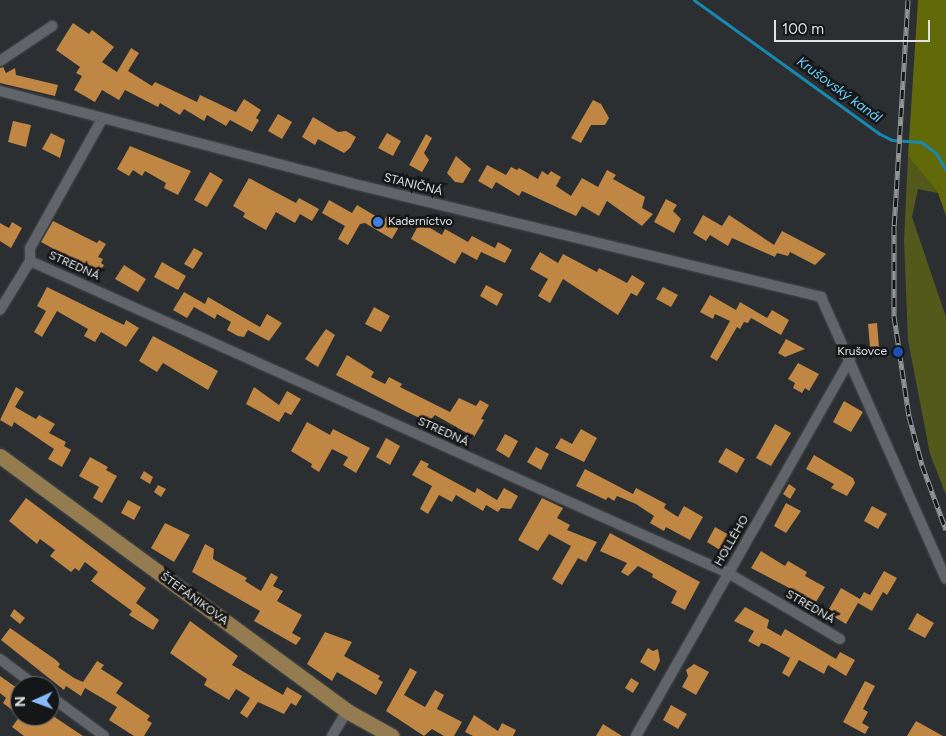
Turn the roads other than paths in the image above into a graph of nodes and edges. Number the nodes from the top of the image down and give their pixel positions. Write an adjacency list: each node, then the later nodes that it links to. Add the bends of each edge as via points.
1 (52, 26): 2 (street)
2 (0, 61)
3 (0, 91): 4 (street, STANIČNÁ)
4 (102, 120): 5 (street, STREDNÁ, via 30,248); 7 (street, STANIČNÁ, via 821,297)
5 (30, 260): 6 (street, STREDNÁ); 9 (street, STREDNÁ)
6 (0, 310)
7 (850, 359): 9 (street, HOLLÉHO); 10 (street)
8 (0, 456): 15 (main road, ŠTEFÁNIKOVA)
9 (728, 574): 11 (street, STREDNÁ); 19 (street, HOLLÉHO)
10 (946, 579)
11 (840, 639)
12 (0, 659): 13 (street)
13 (23, 676)
14 (60, 703): 16 (street)
15 (347, 711): 17 (street); 18 (main road, ŠTEFÁNIKOVA)
16 (104, 736)
17 (332, 736)
18 (392, 736)
19 (636, 736)

